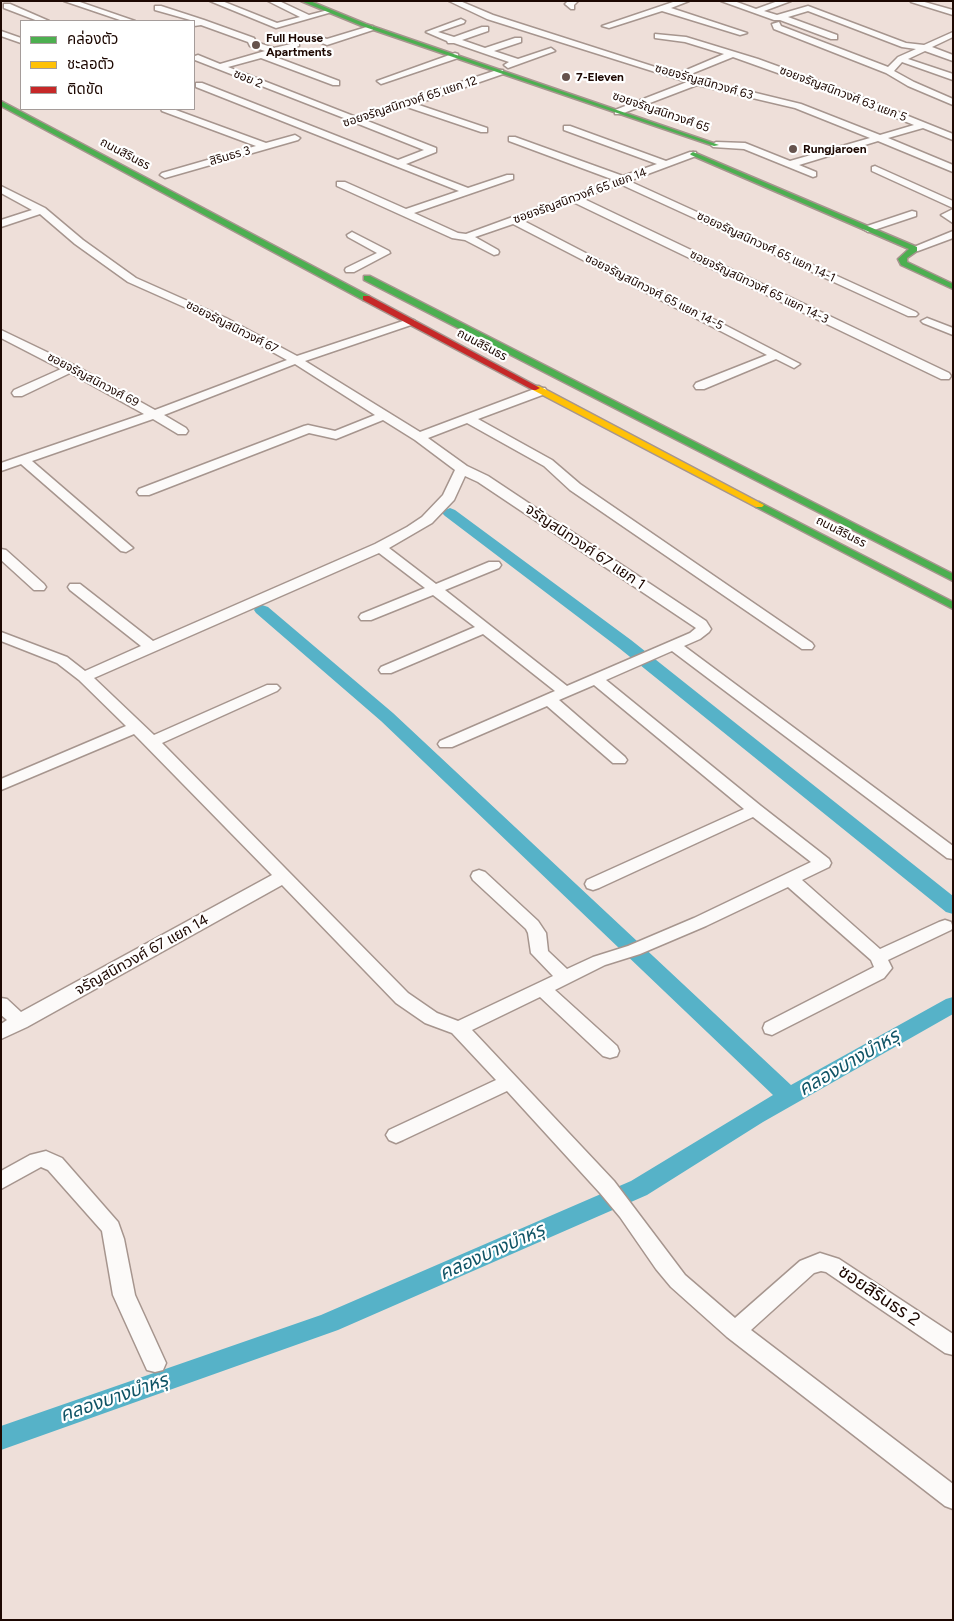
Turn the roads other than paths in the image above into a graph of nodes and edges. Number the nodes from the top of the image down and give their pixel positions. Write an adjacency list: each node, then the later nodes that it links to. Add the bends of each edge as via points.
1 (68, 1): 19 (street)
2 (214, 1): 17 (street, via 276,26)
3 (272, 1): 17 (street)
4 (304, 1): 15 (main road, ซอยจรัญสนิทวงศ์ 65)
5 (453, 1): 54 (street, ซอยจรัญสนิทวงศ์ 63, via 490,17)
6 (685, 1): 13 (street)
7 (725, 1): 14 (street)
8 (787, 1): 14 (street)
9 (915, 2): 16 (street)
10 (20, 3): 11 (street)
11 (4, 7): 18 (street)
12 (158, 8): 20 (street)
13 (662, 8): 24 (street); 27 (street)
14 (757, 11): 21 (street)
15 (328, 12): 17 (street); 25 (main road, ซอยจรัญสนิทวงศ์ 65)
16 (953, 13)
17 (307, 17)
18 (42, 20)
19 (128, 20)
20 (189, 20)
21 (778, 20): 31 (street); 38 (street, via 808,8 905,45); 53 (street, via 777,27)
22 (462, 22): 33 (street, via 430,32)
23 (197, 23): 41 (street)
24 (606, 26)
25 (370, 28): 36 (street); 40 (main road, ซอยจรัญสนิทวงศ์ 65)
26 (485, 29): 33 (street)
27 (743, 33)
28 (1, 34): 35 (street)
29 (953, 34): 38 (street)
30 (658, 36): 44 (street, ซอยจรัญสนิทวงศ์ 63 แยก 5, via 686,40)
31 (834, 37)
32 (314, 38): 36 (street)
33 (454, 40): 40 (street); 42 (street)
34 (518, 40): 42 (street)
35 (20, 41)
36 (326, 42): 39 (street)
37 (296, 44): 41 (street, ซอย 2)
38 (924, 46): 48 (street); 49 (street)
39 (340, 47)
40 (430, 48): 46 (main road, ซอยจรัญสนิทวงศ์ 65)
41 (274, 51): 45 (street, ซอย 2)
42 (486, 51): 50 (street)
43 (551, 51): 50 (street, ซอยจรัญสนิทวงศ์ 65 แยก 12)
44 (733, 54): 54 (street); 66 (street, ซอยจรัญสนิทวงศ์ 63 แยก 5)
45 (262, 55): 51 (street, ซอย 2); 58 (street)
46 (455, 56): 52 (main road, ซอยจรัญสนิทวงศ์ 65); 56 (street)
47 (198, 58): 51 (street)
48 (953, 58)
49 (901, 59): 53 (street); 55 (street)
50 (518, 62): 52 (street, ซอยจรัญสนิทวงศ์ 65 แยก 12)
51 (220, 67): 65 (street, ซอย 2)
52 (497, 71): 61 (street, ซอยจรัญสนิทวงศ์ 65 แยก 12); 64 (main road, ซอยจรัญสนิทวงศ์ 65)
53 (889, 71): 60 (street)
54 (679, 76): 57 (street, ซอยจรัญสนิทวงศ์ 63)
55 (953, 77)
56 (381, 81)
57 (696, 82): 64 (street); 73 (street, ซอยจรัญสนิทวงศ์ 63, via 798,106)
58 (336, 83)
59 (199, 85): 69 (street)
60 (953, 102)
61 (408, 104): 65 (street, ซอยจรัญสนิทวงศ์ 65 แยก 12); 68 (street)
62 (2, 105): 111 (main road, ถนนสิรินธร)
63 (168, 110): 75 (street)
64 (618, 112): 74 (main road, ซอยจรัญสนิทวงศ์ 65)
65 (354, 120): 69 (street, ซอยจรัญสนิทวงศ์ 65 แยก 12); 77 (street, ซอย 2, via 433,150)
66 (924, 125): 70 (street, ซอยจรัญสนิทวงศ์ 63 แยก 5); 73 (street)
67 (567, 128): 78 (street)
68 (484, 130)
69 (320, 132): 77 (street)
70 (953, 137)
71 (295, 138): 75 (street, สิรินธร 3)
72 (512, 139): 85 (street, ซอยจรัญสนิทวงศ์ 65 แยก 14-1)
73 (881, 139): 79 (street); 81 (street, ซอยจรัญสนิทวงศ์ 63)
74 (716, 145): 76 (main road, ซอยจรัญสนิทวงศ์ 65); 79 (street, via 745,146)
75 (265, 146): 82 (street, สิรินธร 3)
76 (693, 154): 78 (street, ซอยจรัญสนิทวงศ์ 65 แยก 14); 99 (main road, ซอยจรัญสนิทวงศ์ 65)
77 (400, 163): 89 (street)
78 (666, 164): 85 (street, ซอยจรัญสนิทวงศ์ 65 แยก 14)
79 (790, 164): 83 (street)
80 (875, 169): 91 (street)
81 (953, 169)
82 (161, 173): 86 (main road, ถนนสิรินธร)
83 (813, 174)
84 (510, 177): 89 (street)
85 (622, 180): 90 (street, ซอยจรัญสนิทวงศ์ 65 แยก 14); 109 (street, ซอยจรัญสนิทวงศ์ 65 แยก 14-1)
86 (181, 183)
87 (341, 184): 93 (street)
88 (1, 189): 92 (street, ซอยจรัญสนิทวงศ์ 67)
89 (467, 191): 93 (street)
90 (572, 198): 96 (street, ซอยจรัญสนิทวงศ์ 65 แยก 14); 118 (street, ซอยจรัญสนิทวงศ์ 65 แยก 14-3)
91 (953, 205)
92 (41, 210): 98 (street); 115 (street, ซอยจรัญสนิทวงศ์ 67, via 132,280 222,320)
93 (408, 212): 102 (street, via 456,236)
94 (953, 212): 97 (street, via 946,215)
95 (912, 214): 99 (street)
96 (514, 220): 102 (street, ซอยจรัญสนิทวงศ์ 65 แยก 14); 114 (street, ซอยจรัญสนิทวงศ์ 65 แยก 14-5)
97 (953, 220)
98 (1, 224)
99 (868, 229): 105 (main road, ซอยจรัญสนิทวงศ์ 65)
100 (953, 234): 103 (street)
101 (352, 235): 107 (street, via 386,252)
102 (466, 237): 106 (street)
103 (939, 239): 104 (street); 105 (street)
104 (953, 246)
105 (914, 249): 108 (main road, via 904,256 904,263)
106 (494, 252)
107 (346, 267): 126 (main road, ถนนสิรินธร)
108 (953, 287)
109 (912, 314)
110 (927, 321): 112 (street)
111 (410, 322): 115 (street); 121 (main road, ถนนสิรินธร)
112 (953, 332)
113 (3, 336): 117 (street, ซอยจรัญสนิทวงศ์ 69)
114 (776, 354): 116 (street, ซอยจรัญสนิทวงศ์ 65 แยก 14-5); 119 (street)
115 (296, 360): 122 (street); 123 (street, ซอยจรัญสนิทวงศ์ 67)
116 (794, 364)
117 (72, 368): 120 (street); 122 (street, ซอยจรัญสนิทวงศ์ 69)
118 (945, 376)
119 (700, 386)
120 (18, 392)
121 (541, 392): 124 (street); 128 (main road, ถนนสิรินธร)
122 (155, 414): 125 (street, ซอยจรัญสนิทวงศ์ 69); 131 (street)
123 (384, 415): 127 (street, ซอยจรัญสนิทวงศ์ 67); 134 (street, via 336,435 308,429)
124 (469, 419): 127 (street); 149 (street, via 548,463 575,487)
125 (182, 431)
126 (667, 432): 128 (main road); 129 (main road, ถนนสิรินธร)
127 (419, 437): 133 (street, ซอยจรัญสนิทวงศ์ 67)
128 (640, 442): 130 (main road, ถนนสิรินธร)
129 (688, 442): 130 (main road); 139 (main road, ถนนสิรินธร)
130 (660, 453): 143 (main road, ถนนสิรินธร)
131 (22, 459): 132 (street); 136 (street)
132 (1, 467)
133 (462, 469): 135 (street, via 449,498 427,520); 146 (street, จรัญสนิทวงศ์ 67 แยก 1, via 483,479)
134 (144, 492)
135 (380, 547): 142 (street); 150 (street)
136 (126, 548)
137 (1, 553): 140 (street)
138 (494, 564): 142 (street)
139 (953, 578)
140 (39, 587)
141 (75, 587): 150 (street)
142 (435, 589): 144 (street); 145 (street)
143 (953, 606)
144 (366, 617)
145 (485, 628): 151 (street); 155 (street)
146 (704, 629): 148 (street, via 701,634)
147 (1, 636): 152 (street, via 62,660)
148 (673, 645): 153 (street); 163 (street)
149 (807, 646)
150 (151, 647): 152 (street)
151 (386, 670)
152 (84, 677): 157 (street)
153 (596, 679): 155 (street); 162 (street)
154 (272, 688): 158 (street)
155 (566, 693): 156 (street)
156 (550, 700): 159 (street); 160 (street)
157 (137, 727): 158 (street); 161 (street)
158 (152, 742): 165 (street)
159 (446, 744)
160 (619, 760)
161 (4, 781)
162 (755, 810): 166 (street, via 823,863); 167 (street)
163 (953, 854)
164 (479, 876): 170 (street, via 532,926 537,933 540,953)
165 (283, 877): 173 (street, จรัญสนิทวงศ์ 67 แยก 14); 174 (street, via 402,998 431,1018)
166 (790, 879): 169 (street); 170 (street, via 700,922)
167 (592, 884)
168 (945, 926): 169 (street)
169 (878, 957): 175 (street, via 883,968 878,974)
170 (565, 977): 171 (street)
171 (542, 988): 174 (street); 177 (street)
172 (1, 1004): 173 (street)
173 (20, 1022): 176 (street, จรัญสนิทวงศ์ 67 แยก 14)
174 (459, 1028): 178 (street)
175 (772, 1028)
176 (1, 1032)
177 (610, 1050)
178 (509, 1082): 179 (street); 181 (street, via 607,1187 678,1280)
179 (396, 1135)
180 (1, 1181): 183 (street, via 37,1160 46,1159 55,1164 110,1228 124,1295)
181 (735, 1331): 182 (street, ซอยสิรินธร 2, via 806,1267 820,1262 832,1265); 184 (street)
182 (953, 1346)
183 (155, 1363)
184 (953, 1498)

